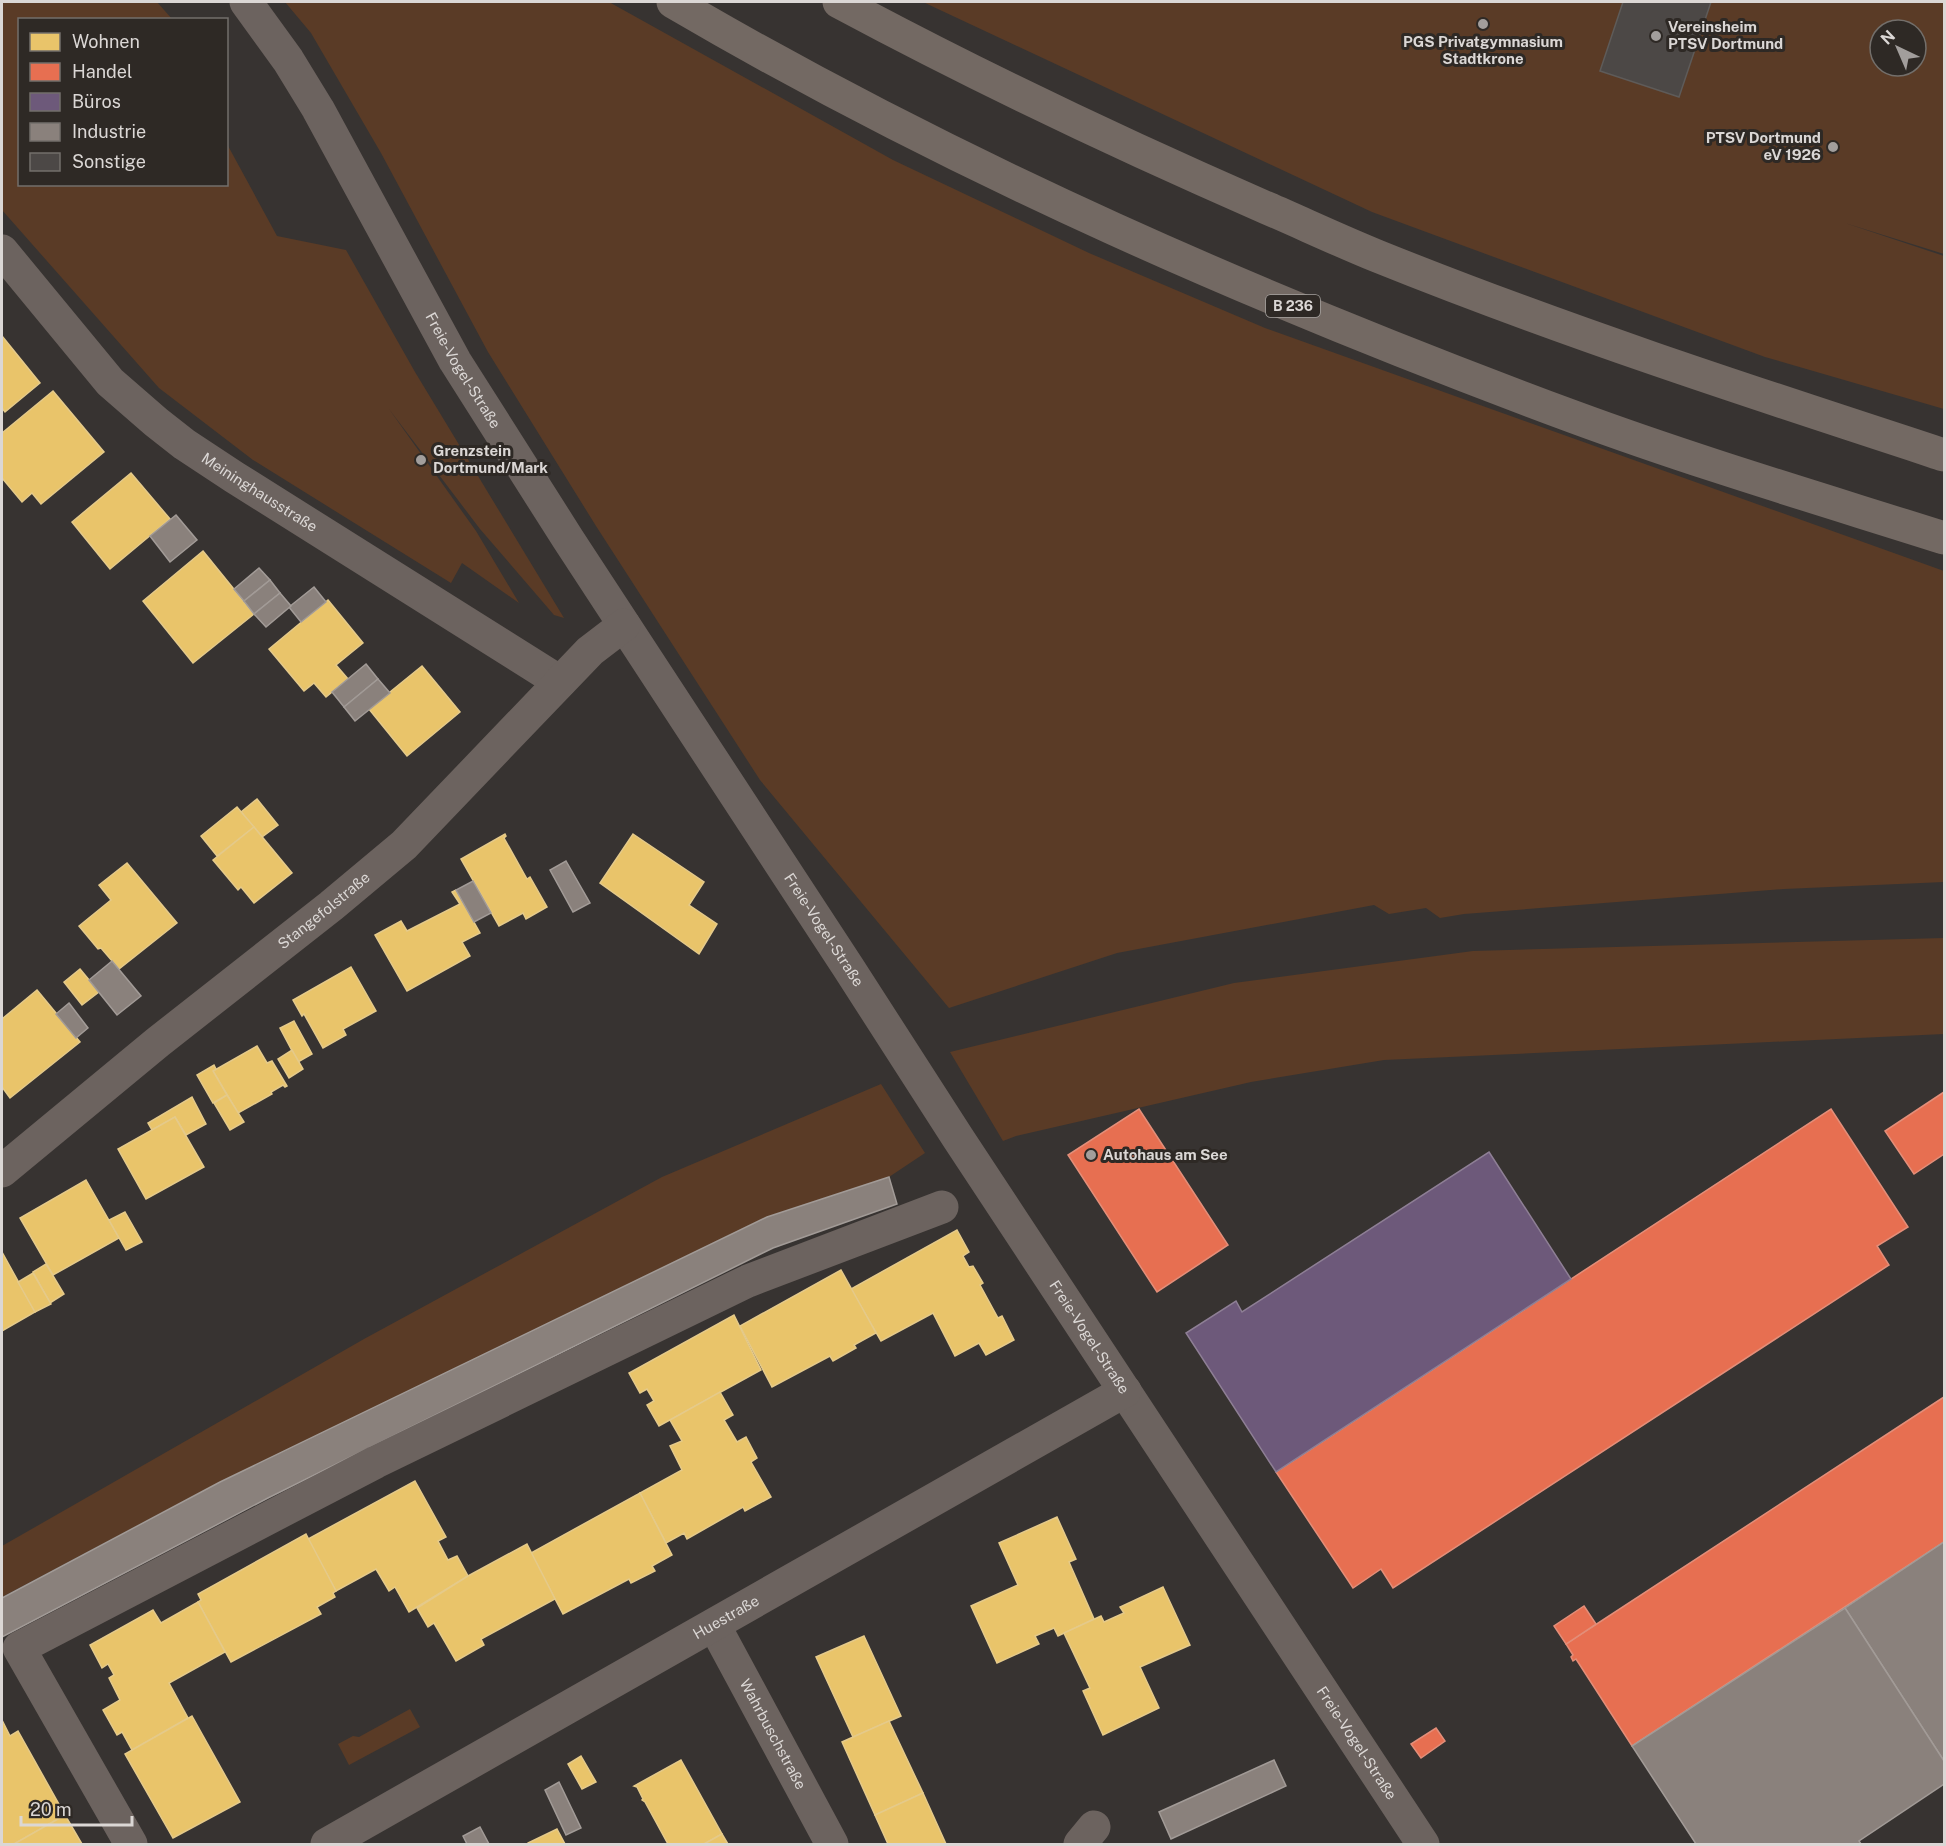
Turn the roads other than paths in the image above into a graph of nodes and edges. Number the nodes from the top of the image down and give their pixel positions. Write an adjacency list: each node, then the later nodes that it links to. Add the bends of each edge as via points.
1 (246, 2): 7 (street, Freie-Vogel-Straße, via 318,109 454,362)
2 (673, 2): 6 (highway, B 236, via 851,100 995,172 1146,244 1359,334 1577,418)
3 (839, 2): 5 (highway, via 1036,103 1377,256 1729,385)
4 (2, 251): 8 (street, Meininghausstraße, via 110,382 184,444)
5 (1944, 455)
6 (1944, 538)
7 (624, 625): 8 (street, Stangefolstraße, via 590,651); 11 (street, Freie-Vogel-Straße)
8 (560, 682): 9 (street, Stangefolstraße, via 404,845)
9 (2, 1171)
10 (942, 1207): 13 (street, via 738,1286 376,1462)
11 (1125, 1392): 12 (street, Huestraße); 17 (street, Freie-Vogel-Straße)
12 (714, 1625): 15 (street, Huestraße); 16 (street, Wahrbuschstraße)
13 (10, 1653): 14 (street)
14 (131, 1845)
15 (327, 1845)
16 (832, 1845)
17 (1423, 1845)

